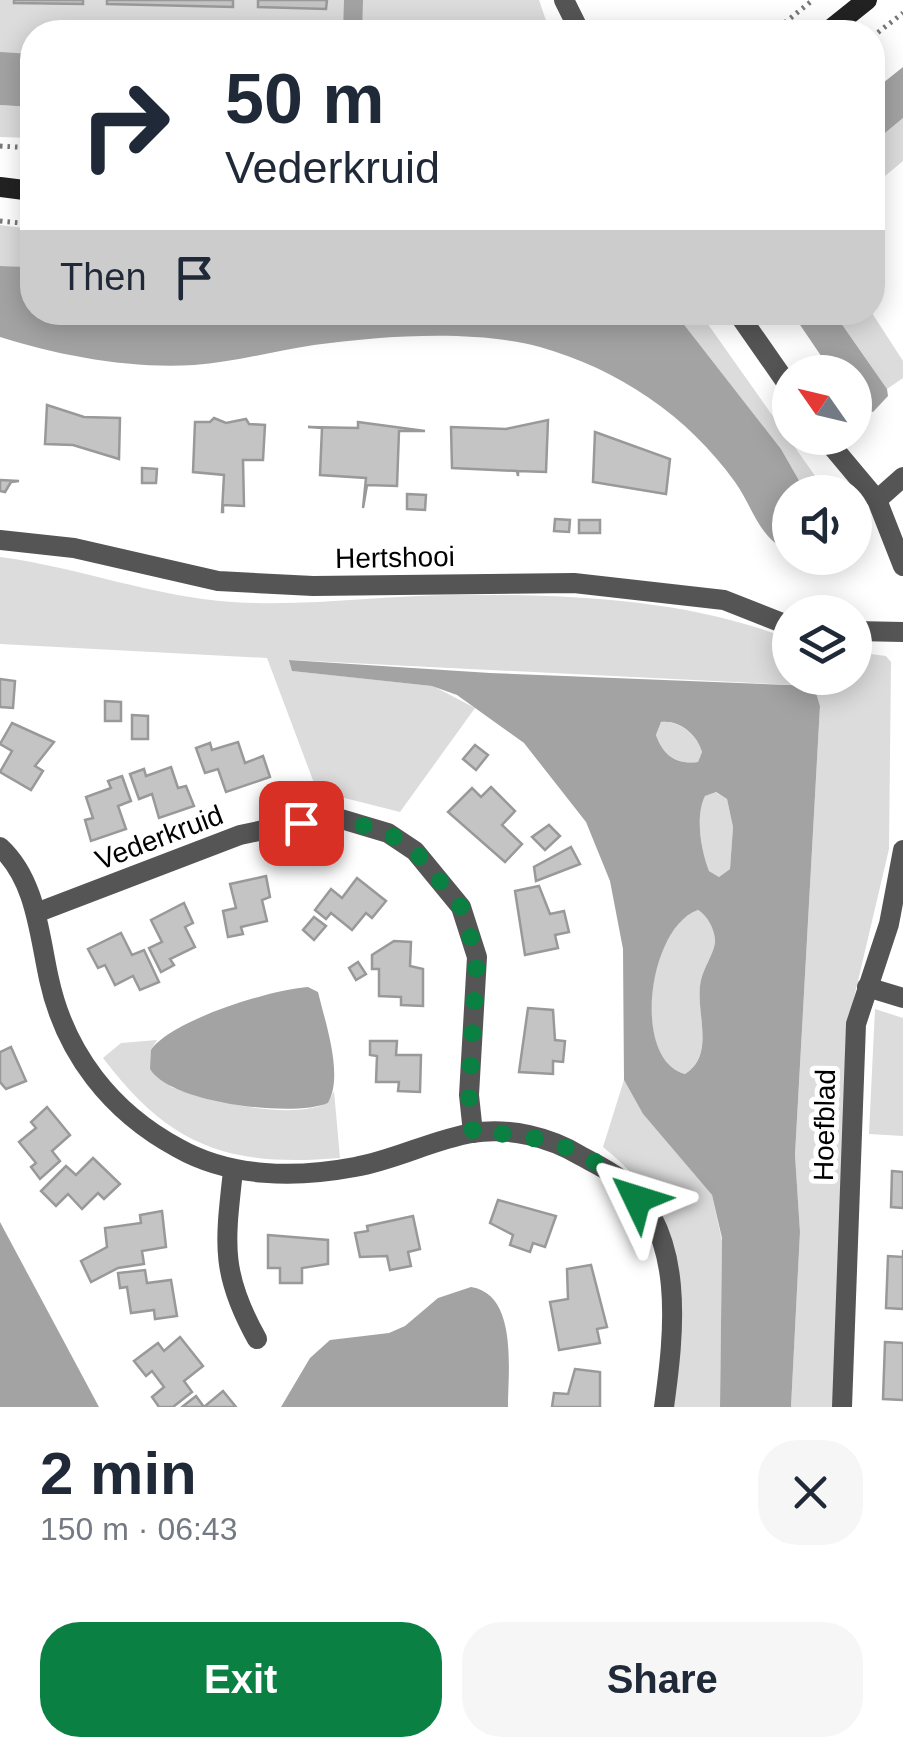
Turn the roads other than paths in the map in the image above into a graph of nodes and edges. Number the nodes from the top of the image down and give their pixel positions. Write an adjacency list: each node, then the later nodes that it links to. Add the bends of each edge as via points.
1 (868, 0): 2 (main road)
2 (842, 20)
3 (746, 325): 4 (street)
4 (772, 362)
5 (839, 455): 7 (street)
6 (903, 477): 7 (street)
7 (877, 500): 9 (street)
8 (0, 540): 10 (street, Hertshooi, via 74,548 234,582 574,583 724,600)
9 (903, 566)
10 (772, 619)
11 (872, 631): 12 (street)
12 (903, 632)
13 (0, 847): 15 (street, via 13,858)
14 (903, 850): 16 (street, Hoefblad, via 889,924)
15 (36, 913): 18 (street, Vederkruid, via 240,835 331,816 388,833 415,851 461,907 477,957); 19 (street, via 50,984 74,1053 138,1122 179,1149)
16 (867, 986): 17 (street); 22 (street, Hoefblad, via 853,1061)
17 (903, 998)
18 (473, 1133): 19 (street, via 356,1167); 21 (street, via 544,1138 575,1152 622,1180 652,1218 670,1264)
19 (233, 1171): 20 (street, via 225,1251 236,1301)
20 (256, 1339)
21 (664, 1407)
22 (842, 1407)

